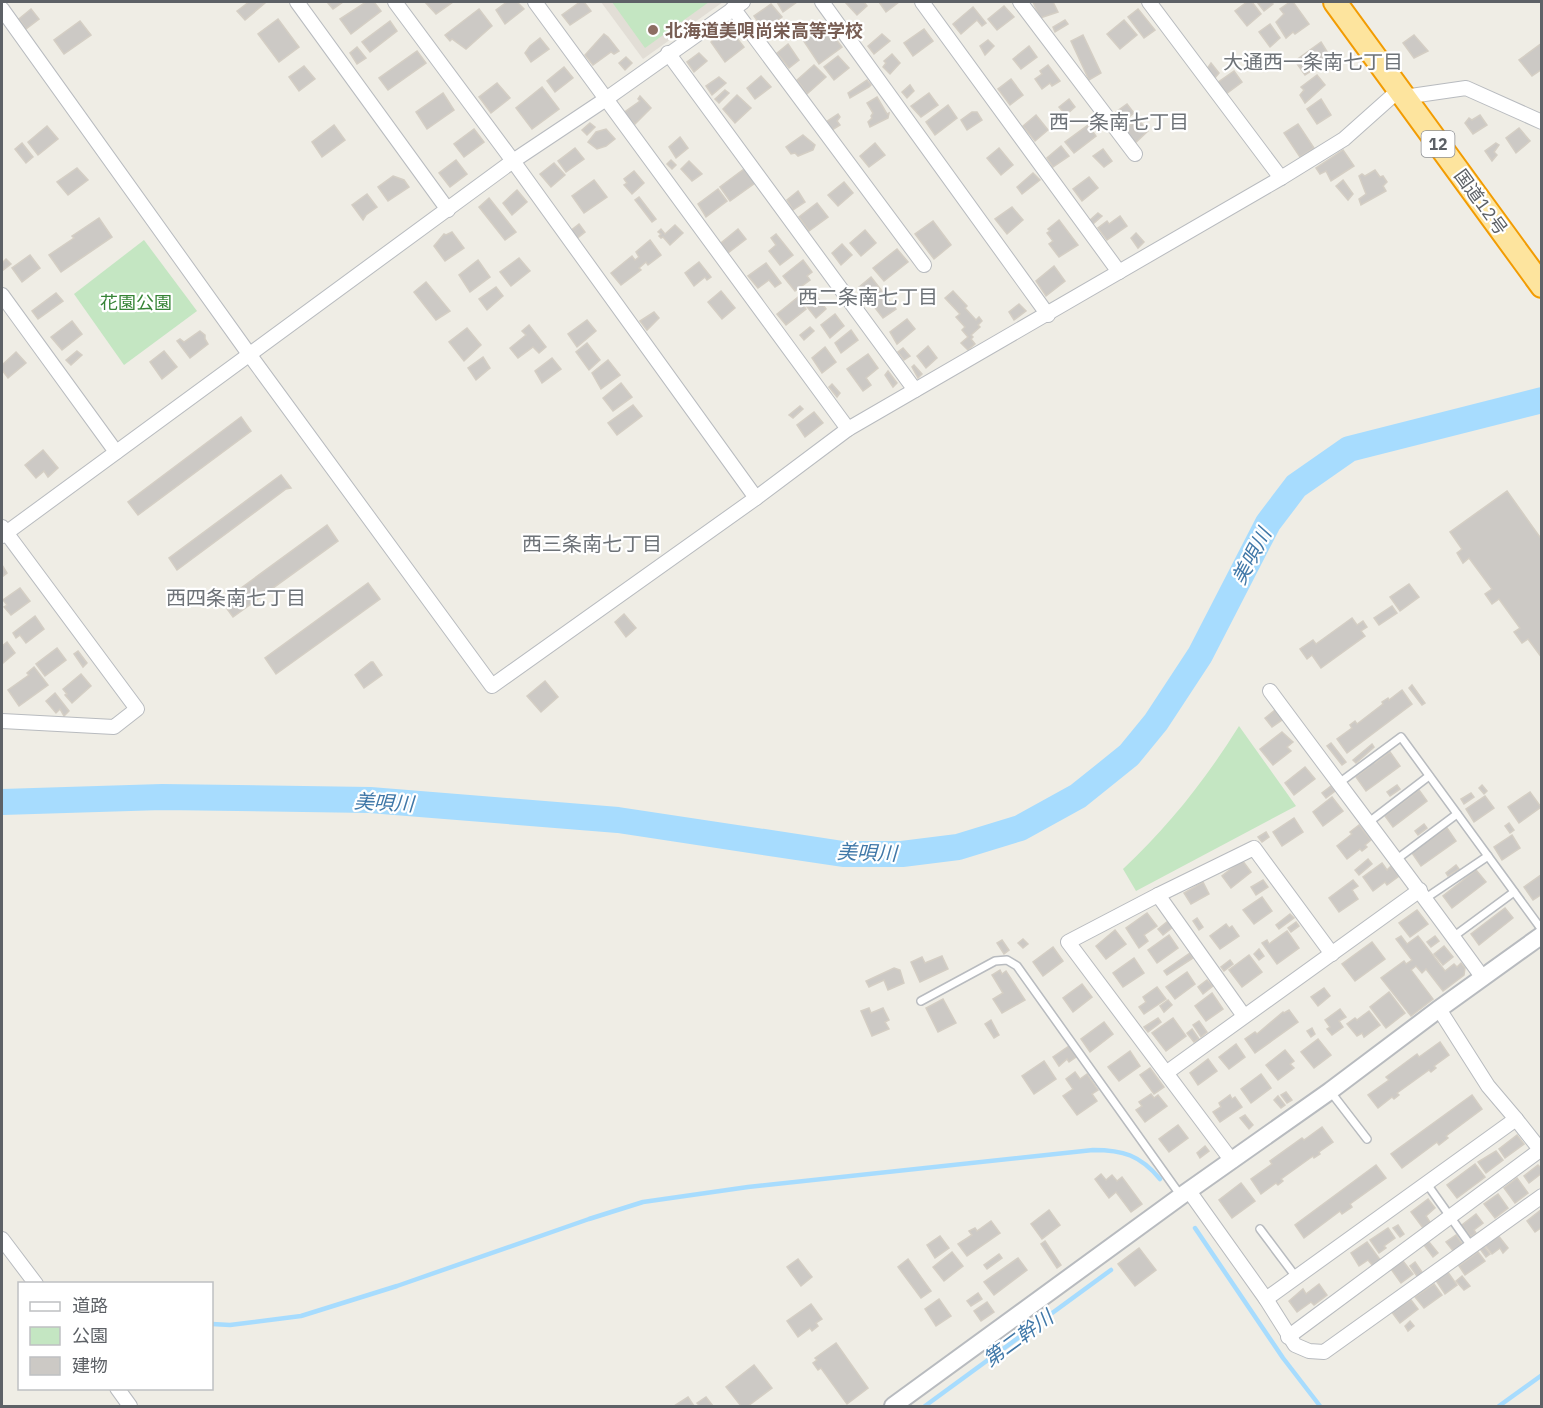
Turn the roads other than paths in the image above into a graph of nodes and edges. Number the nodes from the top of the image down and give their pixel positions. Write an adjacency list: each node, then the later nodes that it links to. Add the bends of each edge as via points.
1 (297, 2): 18 (street)
2 (395, 2): 16 (street)
3 (535, 2): 13 (street)
4 (822, 2): 23 (street)
5 (922, 2): 20 (street)
6 (1020, 2): 15 (street)
7 (1149, 2): 17 (street)
8 (1335, 2): 12 (highway, 国道12号 / 12)
9 (738, 5): 11 (street); 19 (street)
10 (2, 9): 24 (street)
11 (668, 53): 13 (street); 25 (street)
12 (1402, 94): 14 (street, via 1466,88); 17 (street, via 1344,139); 21 (highway, 国道12号 / 12)
13 (606, 99): 16 (street); 26 (street)
14 (1542, 122)
15 (1135, 154)
16 (513, 161): 18 (street); 28 (street)
17 (1281, 178): 20 (street)
18 (448, 210): 24 (street)
19 (924, 265)
20 (1119, 272): 23 (street)
21 (1542, 286)
22 (2, 295): 27 (street)
23 (1048, 315): 25 (street)
24 (249, 354): 27 (street); 28 (street, via 492,687)
25 (915, 390): 26 (street)
26 (848, 429): 28 (street)
27 (116, 452): 29 (street)
28 (756, 498)
29 (3, 532): 31 (street, via 137,709 114,727)
30 (1270, 691): 33 (street)
31 (4, 717)
32 (1429, 776): 33 (lane, via 1401,737); 34 (lane); 35 (lane)
33 (1338, 783): 35 (street)
34 (1457, 814): 36 (lane); 37 (lane)
35 (1369, 822): 37 (street)
36 (1488, 856): 38 (lane); 39 (lane)
37 (1397, 859): 39 (street)
38 (1514, 892): 41 (lane); 43 (lane)
39 (1423, 894): 43 (street); 44 (street)
40 (1158, 895): 44 (street, via 1254,848); 48 (street); 49 (street, via 1068,942)
41 (1542, 930)
42 (1542, 934): 45 (street)
43 (1454, 937): 45 (street)
44 (1332, 954): 48 (street)
45 (1482, 978): 47 (street)
46 (921, 1001): 56 (lane, via 995,961 1007,960 1017,966)
47 (1438, 1009): 50 (street); 51 (street, via 1488,1086)
48 (1244, 1016): 49 (street)
49 (1166, 1073): 54 (street)
50 (1330, 1091): 52 (lane); 54 (street)
51 (1516, 1119): 53 (street); 55 (street)
52 (1366, 1139)
53 (1541, 1151): 58 (street)
54 (1232, 1161): 56 (street)
55 (1427, 1184): 58 (lane); 62 (street)
56 (1185, 1193): 64 (street); 68 (street)
57 (1542, 1196): 61 (street)
58 (1450, 1217): 61 (lane); 65 (street)
59 (1260, 1229): 62 (lane)
60 (2, 1239): 63 (street)
61 (1471, 1246): 65 (street, via 1324,1352 1309,1351)
62 (1296, 1277): 64 (street)
63 (34, 1282)
64 (1266, 1299): 65 (street)
65 (1288, 1337)
66 (118, 1390): 67 (street)
67 (130, 1407)
68 (893, 1407)

